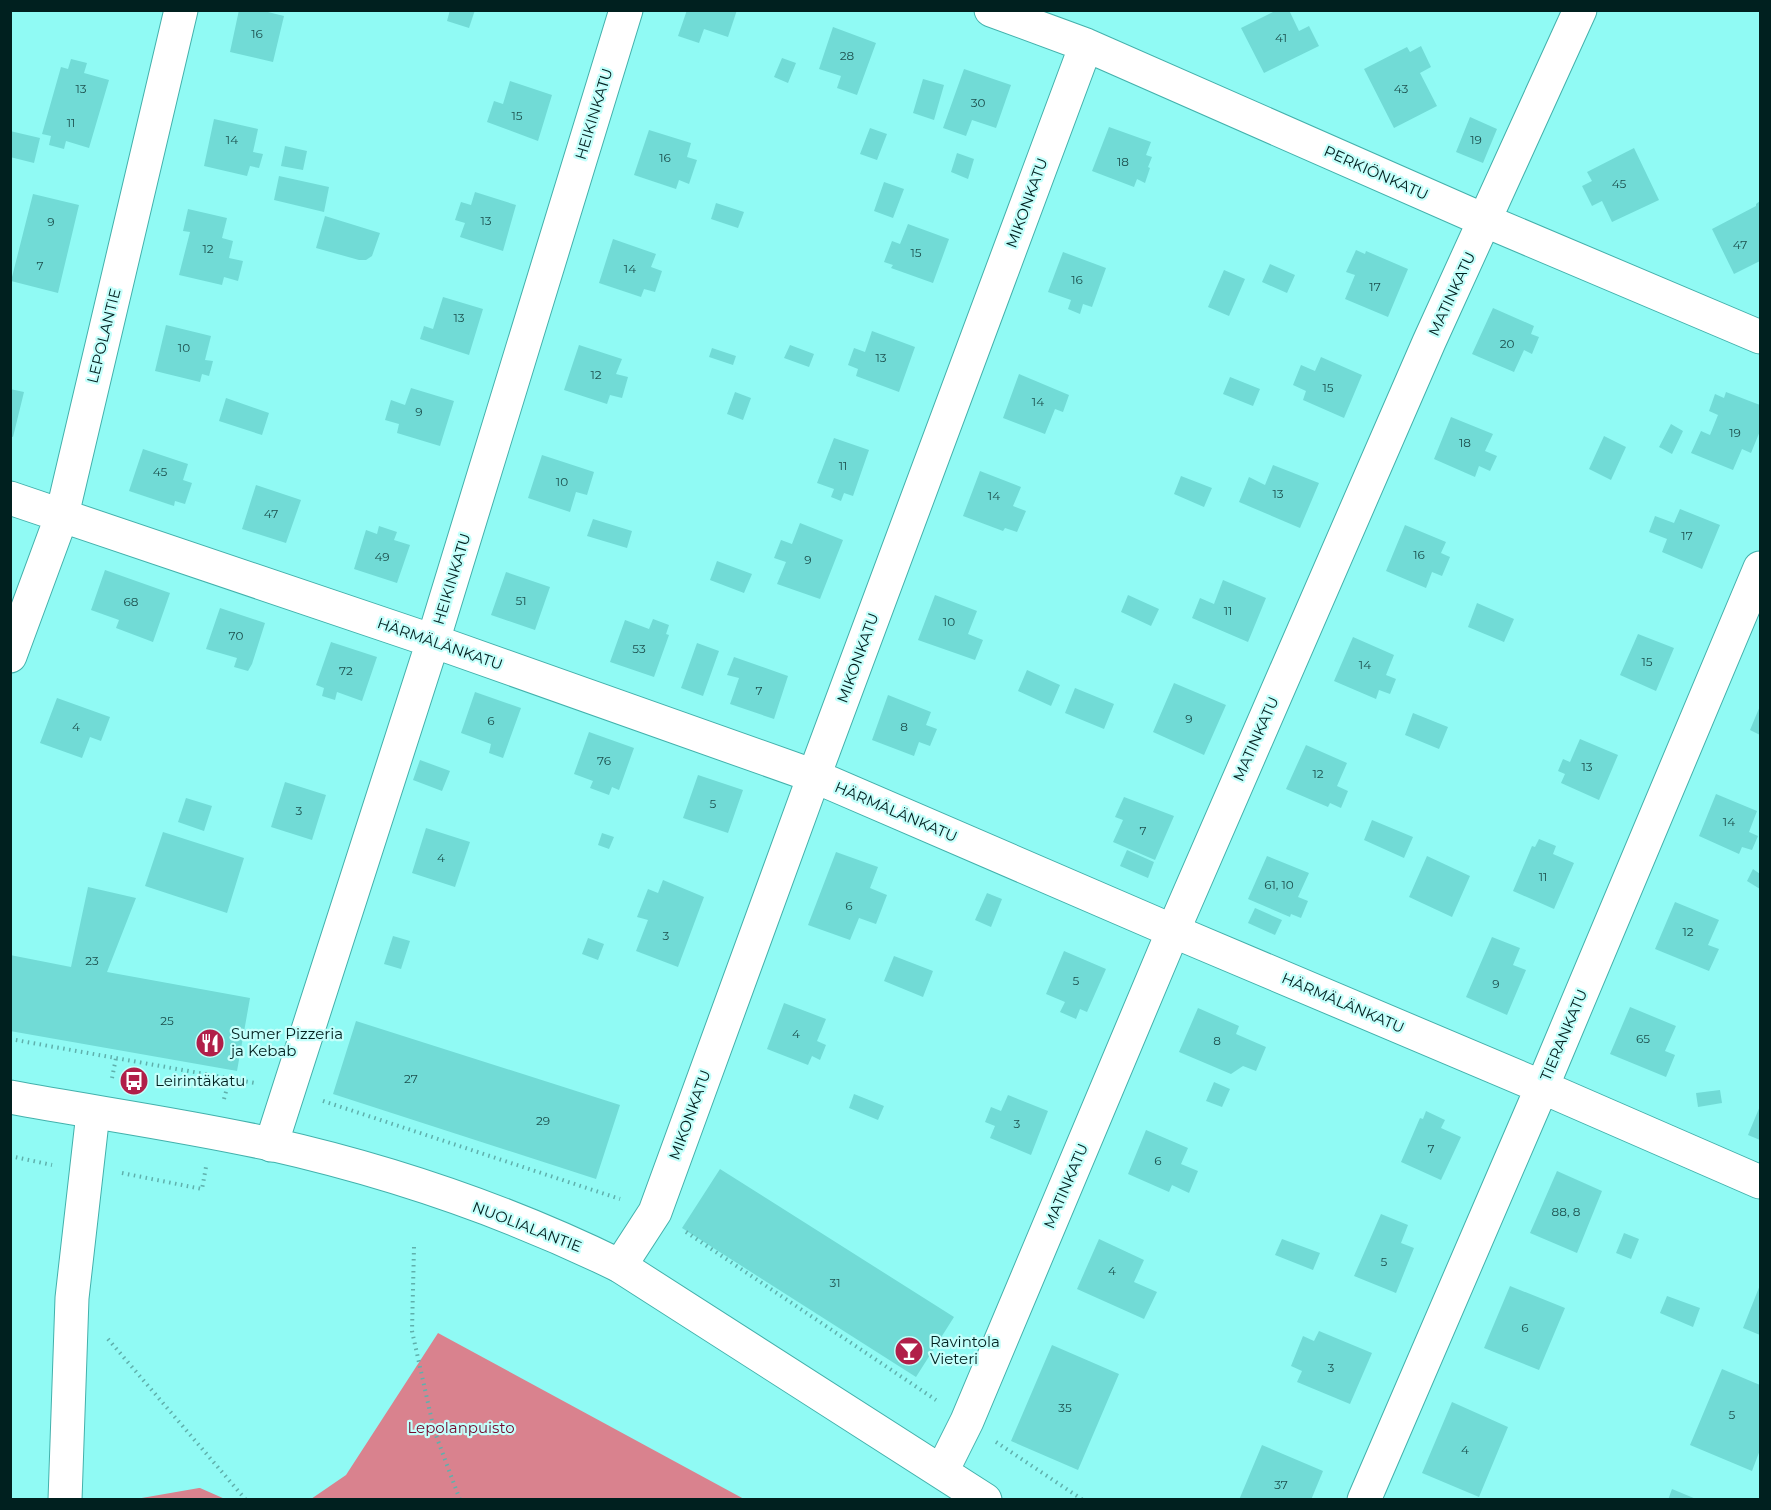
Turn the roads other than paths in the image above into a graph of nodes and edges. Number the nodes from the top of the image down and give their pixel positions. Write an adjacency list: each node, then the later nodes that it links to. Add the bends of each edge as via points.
1 (181, 10): 9 (street, LEPOLANTIE)
2 (626, 10): 11 (street, HEIKINKATU)
3 (991, 10): 5 (street, PERKIÖNKATU)
4 (1580, 10): 6 (street, MATINKATU)
5 (1086, 45): 6 (street, PERKIÖNKATU); 13 (street, MIKONKATU)
6 (1486, 221): 7 (street, PERKIÖNKATU); 14 (street, MATINKATU, via 1429,342)
7 (1761, 337)
8 (10, 498): 9 (street, HÄRMÄLÄNKATU)
9 (62, 515): 11 (street, HÄRMÄLÄNKATU); 12 (street, LEPOLANTIE)
10 (1761, 568): 15 (street, TIERANKATU)
11 (433, 641): 13 (street, HÄRMÄLÄNKATU); 18 (street, HEIKINKATU)
12 (10, 656)
13 (814, 776): 14 (street, HÄRMÄLÄNKATU); 20 (street, MIKONKATU, via 655,1212)
14 (1173, 931): 15 (street, HÄRMÄLÄNKATU); 21 (street, MATINKATU, via 967,1421)
15 (1542, 1087): 19 (street, HÄRMÄLÄNKATU); 24 (street, TIERANKATU)
16 (10, 1097): 17 (street, NUOLIALANTIE)
17 (93, 1113): 18 (street, NUOLIALANTIE); 22 (street, via 72,1298)
18 (271, 1145): 20 (street, NUOLIALANTIE, via 425,1188 543,1231)
19 (1761, 1182)
20 (620, 1266): 21 (street, NUOLIALANTIE)
21 (942, 1471): 23 (street, NUOLIALANTIE)
22 (65, 1500)
23 (985, 1500)
24 (1364, 1500)

